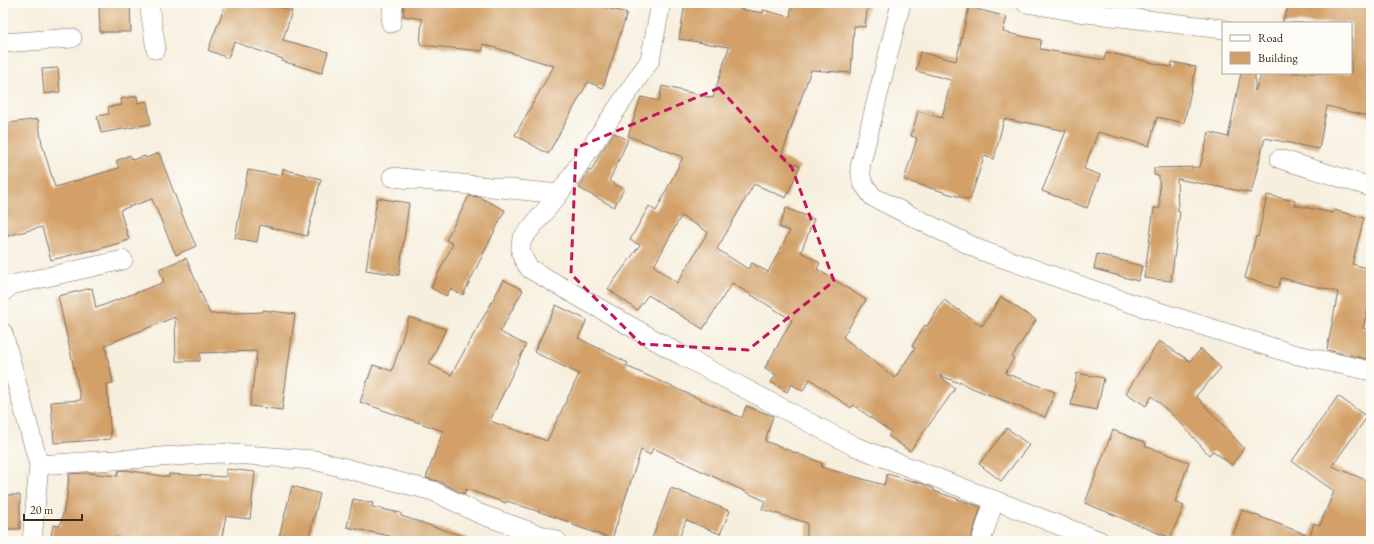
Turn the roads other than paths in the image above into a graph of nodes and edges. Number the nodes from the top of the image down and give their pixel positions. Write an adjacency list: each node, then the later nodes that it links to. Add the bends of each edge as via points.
1 (150, 3): 10 (street)
2 (394, 3): 6 (street)
3 (661, 3): 14 (street, via 650,60)
4 (901, 3): 18 (street, via 860,167 862,182 873,197 980,250 1121,300 1293,354)
5 (1026, 3): 7 (street, via 1078,12)
6 (391, 23)
7 (1222, 29)
8 (72, 38): 9 (street)
9 (3, 42)
10 (156, 49)
11 (1280, 159): 13 (street)
12 (392, 177): 14 (street)
13 (1371, 187)
14 (559, 194): 20 (street, via 522,239 522,258 530,269 683,356 854,446)
15 (123, 260): 16 (street, via 11,285)
16 (3, 292)
17 (3, 333): 19 (street)
18 (1371, 371)
19 (39, 465): 21 (street); 22 (street, via 220,453 314,460 433,491 480,514)
20 (994, 501): 23 (street); 24 (street)
21 (32, 541)
22 (557, 541)
23 (981, 541)
24 (1100, 541)

